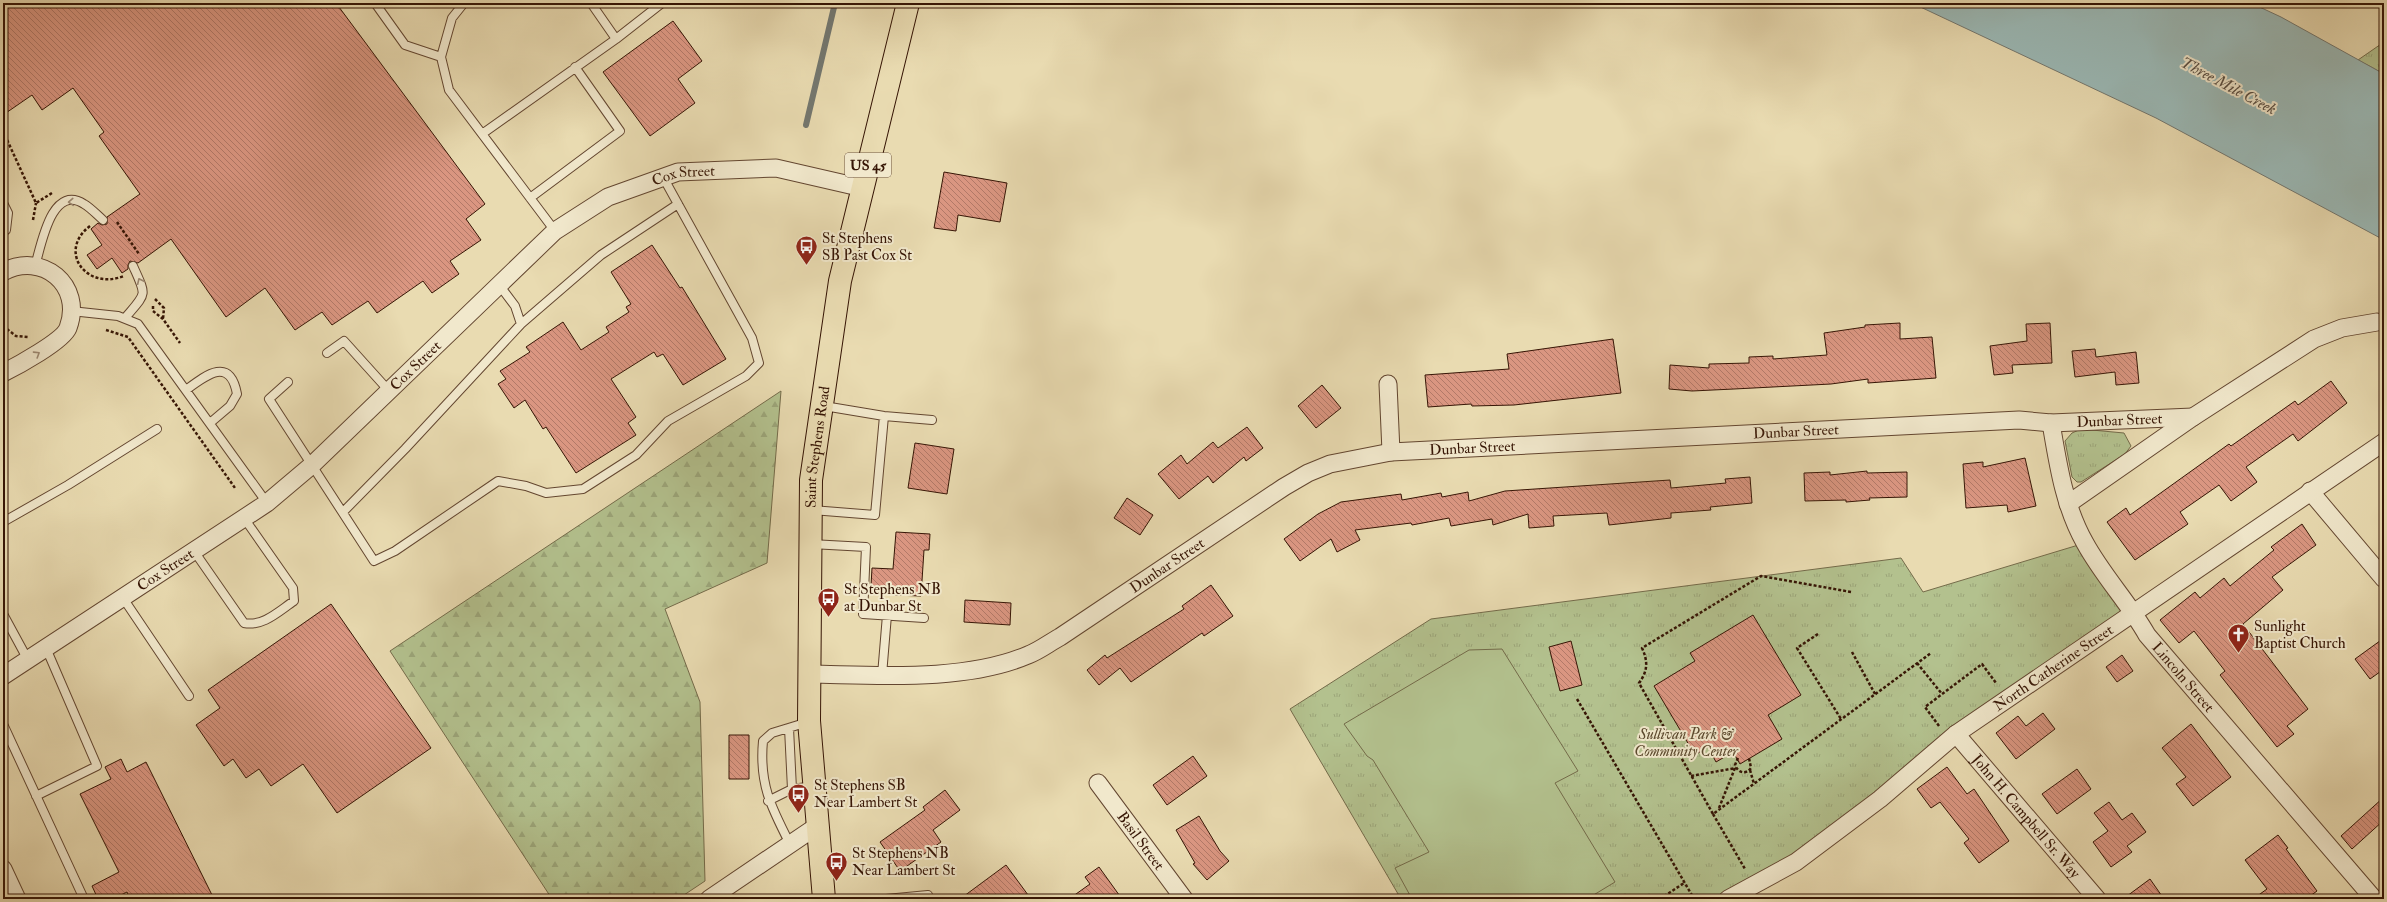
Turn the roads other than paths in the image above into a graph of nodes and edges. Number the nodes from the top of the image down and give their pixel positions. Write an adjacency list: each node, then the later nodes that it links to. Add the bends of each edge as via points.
1 (375, 3): 7 (lane, via 405,45)
2 (464, 3): 7 (lane, via 452,18)
3 (591, 3): 6 (lane)
4 (662, 3): 6 (lane)
5 (908, 3): 11 (main road, Saint Stephens Road / US 45)
6 (616, 38): 8 (lane)
7 (441, 57): 9 (lane, via 449,90)
8 (576, 67): 9 (lane); 12 (lane, via 620,131)
9 (482, 134): 12 (lane)
10 (663, 177): 11 (street, Cox Street, via 678,172 776,168); 14 (lane); 16 (street, Cox Street, via 608,196)
11 (863, 188): 32 (main road, Saint Stephens Road / US 45, via 840,281)
12 (530, 198): 16 (lane)
13 (3, 203): 17 (lane, via 8,213 6,230)
14 (678, 204): 25 (lane, via 601,255); 46 (lane, via 752,338 759,363 746,376 668,421 636,455 583,489 546,493 498,481 395,551 374,561)
15 (101, 219): 18 (lane, one-way to 18, via 83,203 71,200 61,203 52,212)
16 (555, 230): 21 (street, Cox Street)
17 (3, 232)
18 (35, 266): 20 (street, via 14,266); 22 (street, via 50,270 64,284)
19 (133, 268): 23 (lane, one-way to 19, via 143,298 144,291)
20 (3, 272)
21 (500, 286): 25 (lane, via 514,306); 31 (street, Cox Street)
22 (71, 311): 23 (lane); 27 (street, one-way to 22, via 53,343 68,329)
23 (125, 318): 30 (lane, via 138,324)
24 (2377, 322): 34 (street, Dunbar Street, via 2342,328 2314,339)
25 (521, 324): 46 (lane)
26 (327, 353): 31 (lane, via 344,341)
27 (3, 374)
28 (288, 382): 41 (lane, via 269,399)
29 (1388, 384): 40 (street)
30 (186, 390): 36 (lane); 36 (lane, via 213,372 222,371 230,376 237,394 230,406)
31 (390, 392): 41 (street, Cox Street)
32 (822, 406): 33 (lane); 45 (main road, Saint Stephens Road / US 45, via 811,480)
33 (884, 416): 35 (lane); 45 (lane, via 875,514)
34 (2193, 417): 37 (street, Dunbar Street); 44 (street, Dunbar Street)
35 (932, 420)
36 (210, 423): 43 (lane)
37 (2051, 423): 40 (street, Dunbar Street, via 2019,420); 44 (street, Lincoln Street, via 2061,482)
38 (157, 429): 48 (lane)
39 (2384, 442): 42 (street, North Catherine Street)
40 (1392, 452): 60 (street, Dunbar Street, via 1330,464 1290,484 1060,638 1027,656 943,675)
41 (312, 465): 43 (street, Cox Street); 46 (lane)
42 (2310, 491): 51 (street); 53 (street, North Catherine Street)
43 (267, 503): 47 (street, Cox Street)
44 (2068, 504): 53 (street, Lincoln Street, via 2085,544)
45 (811, 510): 49 (main road, Saint Stephens Road / US 45)
46 (343, 512)
47 (244, 518): 50 (street, Cox Street); 50 (lane, via 293,588 294,601 271,617 254,625 244,623)
48 (3, 522)
49 (810, 544): 55 (lane, via 866,547 863,614); 59 (main road, Saint Stephens Road / US 45)
50 (194, 551): 52 (street, Cox Street)
51 (2384, 579)
52 (123, 598): 57 (street, Cox Street); 62 (lane)
53 (2133, 612): 65 (street, North Catherine Street); 83 (street, Lincoln Street, via 2147,635)
54 (3, 614): 58 (lane)
55 (887, 615): 56 (lane); 60 (lane)
56 (924, 618)
57 (46, 648): 58 (street, Cox Street); 69 (lane, via 97,766)
58 (28, 660): 61 (street, Cox Street)
59 (810, 674): 60 (street, Dunbar Street); 64 (main road, Saint Stephens Road / US 45)
60 (882, 675)
61 (3, 676)
62 (189, 696)
63 (3, 724): 69 (lane)
64 (799, 725): 67 (main road, Saint Stephens Road / US 45); 68 (lane); 70 (lane, via 772,733 763,741 761,762)
65 (1956, 734): 81 (street, North Catherine Street, via 1880,799 1796,862); 82 (street, John H. Campbell Sr. Way)
66 (1098, 783): 80 (street, Basil Street)
67 (814, 786): 68 (lane); 71 (main road, Saint Stephens Road / US 45)
68 (792, 789): 70 (lane)
69 (36, 796): 76 (lane)
70 (768, 801): 72 (lane)
71 (817, 826): 72 (street); 78 (main road, Saint Stephens Road / US 45)
72 (790, 844): 77 (street)
73 (3, 869): 75 (street)
74 (928, 895): 79 (lane)
75 (17, 899)
76 (84, 899)
77 (709, 899)
78 (824, 899)
79 (886, 899)
80 (1184, 899)
81 (1728, 899)
82 (2097, 899)
83 (2374, 899)

